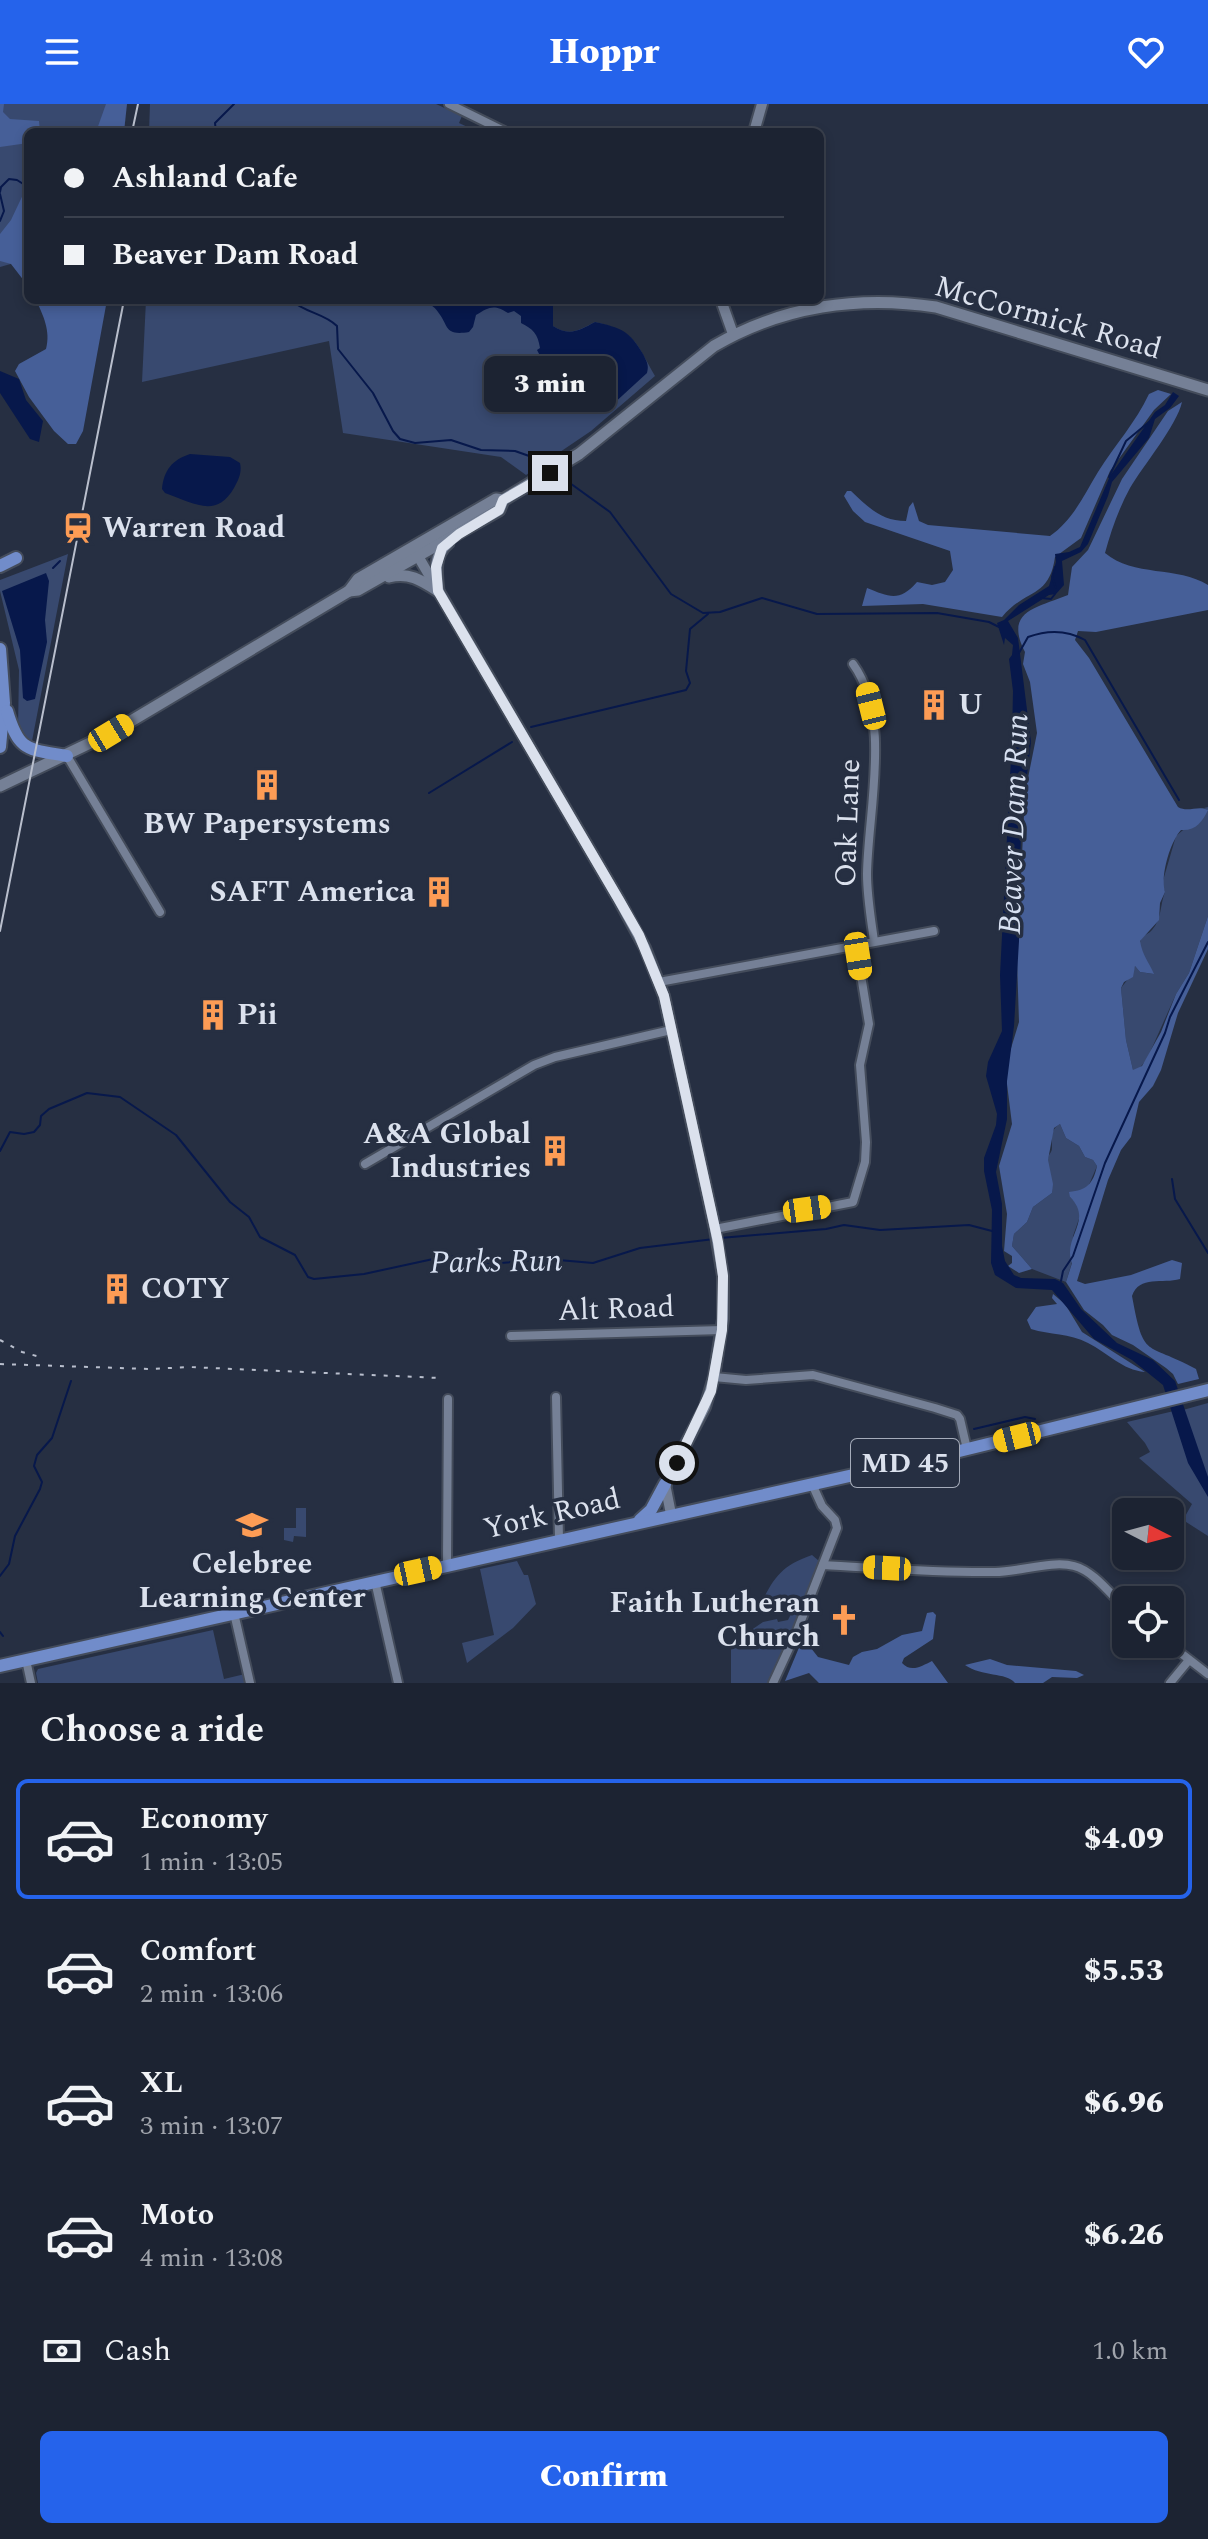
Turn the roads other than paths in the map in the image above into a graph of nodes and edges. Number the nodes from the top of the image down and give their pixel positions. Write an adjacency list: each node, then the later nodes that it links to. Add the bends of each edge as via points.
1 (449, 104): 3 (street)
2 (762, 104): 4 (street)
3 (498, 128)
4 (755, 128)
5 (722, 304): 6 (street)
6 (733, 334): 7 (main road, McCormick Road, via 823,306 919,305 981,319); 8 (main road, McCormick Road, via 566,463)
7 (1208, 390)
8 (503, 500): 9 (main road, via 499,510); 10 (main road, via 496,499)
9 (459, 534): 11 (main road); 16 (main road, via 439,554)
10 (412, 546): 11 (street); 15 (main road, via 358,579)
11 (419, 557): 14 (main road); 16 (street)
12 (16, 558): 13 (main road)
13 (0, 566)
14 (377, 579): 15 (main road); 16 (main road, via 407,575)
15 (349, 591): 21 (main road)
16 (438, 591): 27 (street, via 639,935)
17 (0, 649): 19 (main road)
18 (853, 664): 25 (street, Oak Lane, via 866,686 875,734 867,877)
19 (4, 703): 20 (main road); 21 (main road, via 17,739 31,749)
20 (0, 747)
21 (67, 756): 22 (main road); 23 (street)
22 (0, 786)
23 (160, 912)
24 (934, 931): 25 (street)
25 (874, 941): 26 (street)
26 (856, 945): 27 (street); 30 (street, via 869,1024 860,1065 865,1162 853,1202)
27 (659, 982): 28 (street)
28 (671, 1030): 29 (street, via 534,1065); 30 (street)
29 (365, 1164)
30 (716, 1235): 31 (street)
31 (722, 1330): 32 (street, Alt Road); 33 (street)
32 (511, 1336)
33 (714, 1377): 37 (street, via 813,1375 935,1408 957,1415); 38 (street, via 705,1407)
34 (1208, 1390): 37 (main road, York Road / MD 45)
35 (556, 1397): 42 (street)
36 (448, 1399): 43 (street)
37 (967, 1449): 39 (main road, York Road / MD 45)
38 (665, 1484): 40 (street); 41 (main road)
39 (812, 1484): 40 (main road, York Road / MD 45); 44 (street, via 837,1523)
40 (671, 1514): 41 (main road, York Road / MD 45)
41 (638, 1522): 42 (main road, York Road / MD 45)
42 (559, 1539): 43 (main road, York Road / MD 45)
43 (447, 1564): 45 (main road, York Road / MD 45)
44 (823, 1565): 46 (street, via 979,1572 1072,1565); 56 (street)
45 (375, 1581): 47 (main road, York Road / MD 45); 55 (street)
46 (1112, 1595)
47 (234, 1613): 49 (main road, York Road / MD 45); 54 (street)
48 (1184, 1656): 50 (street)
49 (26, 1660): 51 (main road, York Road / MD 45); 53 (street)
50 (1189, 1660): 52 (street); 57 (street)
51 (0, 1666)
52 (1208, 1674)
53 (31, 1683)
54 (250, 1683)
55 (398, 1683)
56 (773, 1683)
57 (1170, 1683)

